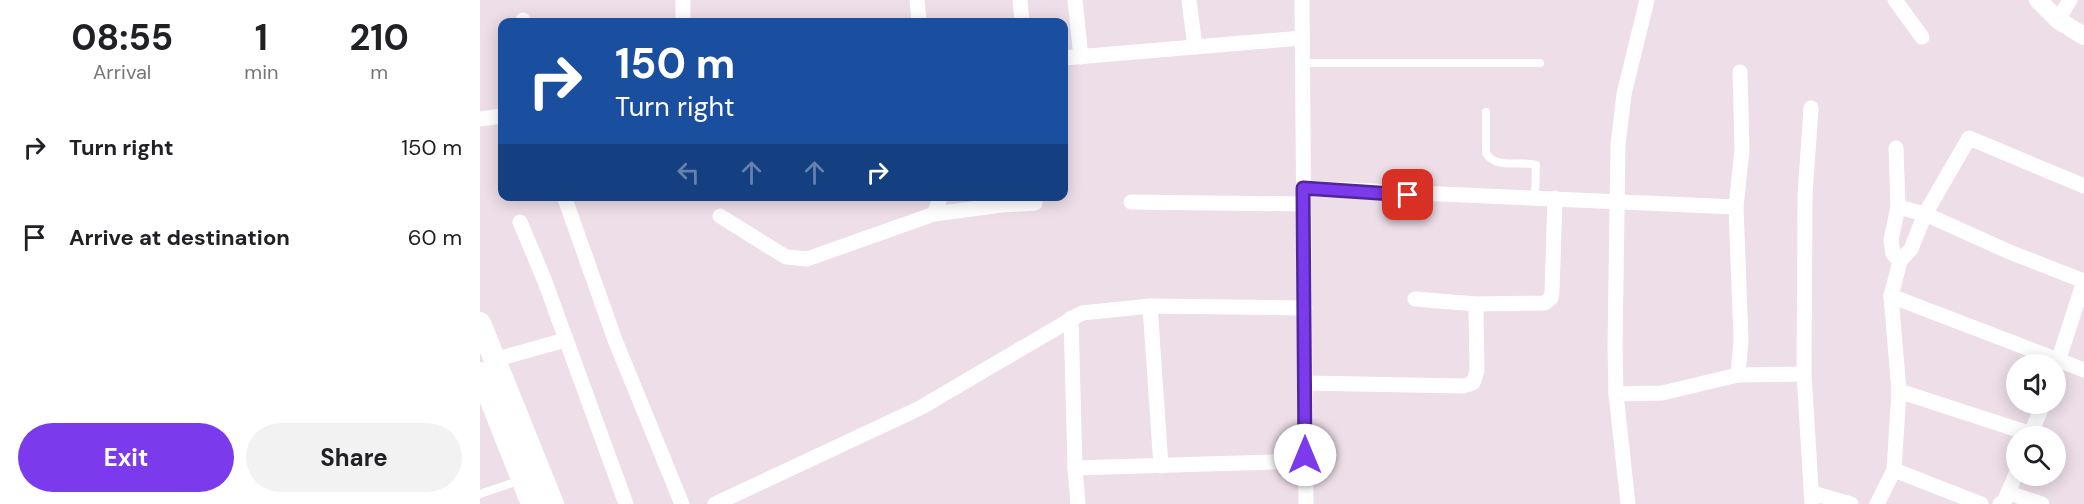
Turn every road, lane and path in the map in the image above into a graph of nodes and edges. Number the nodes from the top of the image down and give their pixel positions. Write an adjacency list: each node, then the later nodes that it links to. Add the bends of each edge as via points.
1 (683, 0): 11 (street)
2 (917, 0): 12 (street)
3 (1020, 0): 13 (street)
4 (1075, 0): 19 (street)
5 (1189, 0): 18 (street)
6 (1302, 0): 17 (street)
7 (1647, 0): 37 (street, via 1624,94)
8 (1895, 0): 16 (street)
9 (2038, 0): 14 (street)
10 (2070, 0): 14 (street)
11 (683, 18)
12 (919, 18)
13 (1022, 18)
14 (2058, 20): 15 (street)
15 (2084, 36)
16 (1922, 37)
17 (1302, 38): 18 (street); 21 (street)
18 (1195, 47): 19 (street)
19 (1081, 57): 20 (street)
20 (1068, 58)
21 (1304, 63): 22 (lane); 30 (street)
22 (1540, 63)
23 (1740, 72): 39 (street, via 1742,149)
24 (1811, 108): 61 (street, via 1805,195)
25 (1486, 112): 31 (lane, via 1486,153 1499,163 1536,165)
26 (498, 117): 27 (street)
27 (480, 119)
28 (1896, 148): 40 (street)
29 (2084, 186): 42 (street, via 1969,138)
30 (1303, 196): 31 (street); 36 (street); 52 (street)
31 (1535, 198): 32 (street)
32 (1555, 198): 37 (street); 50 (street, via 1551,298 1545,303)
33 (566, 201): 78 (street, via 615,340)
34 (938, 201): 41 (street)
35 (998, 201): 38 (street); 41 (street)
36 (1131, 202)
37 (1617, 202): 39 (street); 65 (street)
38 (1035, 203)
39 (1736, 207): 62 (street, via 1742,340)
40 (1898, 207): 42 (street); 45 (street, via 1891,240 1893,254)
41 (934, 214): 43 (street, via 797,260)
42 (1925, 214): 45 (street, via 1911,249); 46 (street)
43 (720, 216)
44 (520, 222): 55 (street)
45 (1900, 261): 47 (street)
46 (2084, 281): 49 (street)
47 (1891, 296): 56 (street); 64 (street)
48 (1415, 299): 50 (street)
49 (2082, 299): 57 (street)
50 (1476, 304): 63 (street, via 1477,371 1473,382 1464,386)
51 (1150, 306): 52 (street); 53 (street, via 1102,310); 68 (street)
52 (1305, 308): 63 (street)
53 (1071, 318): 69 (street); 79 (street, via 1048,336 920,408)
54 (480, 323): 58 (main road)
55 (565, 340): 58 (street); 77 (street)
56 (2031, 354)
57 (2061, 354)
58 (487, 366): 71 (main road); 76 (main road)
59 (2066, 367): 60 (street)
60 (2084, 370)
61 (1804, 374): 62 (street); 73 (street)
62 (1738, 375): 65 (street, via 1662,393)
63 (1305, 383): 67 (street)
64 (1899, 391): 66 (street); 70 (street)
65 (1616, 394): 82 (street)
66 (2006, 427)
67 (1305, 461): 68 (street); 81 (street)
68 (1161, 466): 69 (street)
69 (1075, 468): 80 (street)
70 (1894, 470): 84 (street); 85 (street)
71 (522, 480): 72 (lane); 75 (main road)
72 (480, 494)
73 (1812, 499): 83 (street)
74 (2004, 499): 86 (street)
75 (532, 504)
76 (553, 504)
77 (626, 504)
78 (681, 504)
79 (715, 504)
80 (1078, 504)
81 (1305, 504)
82 (1628, 504)
83 (1851, 504)
84 (1877, 504)
85 (1981, 504)
86 (2042, 504)

